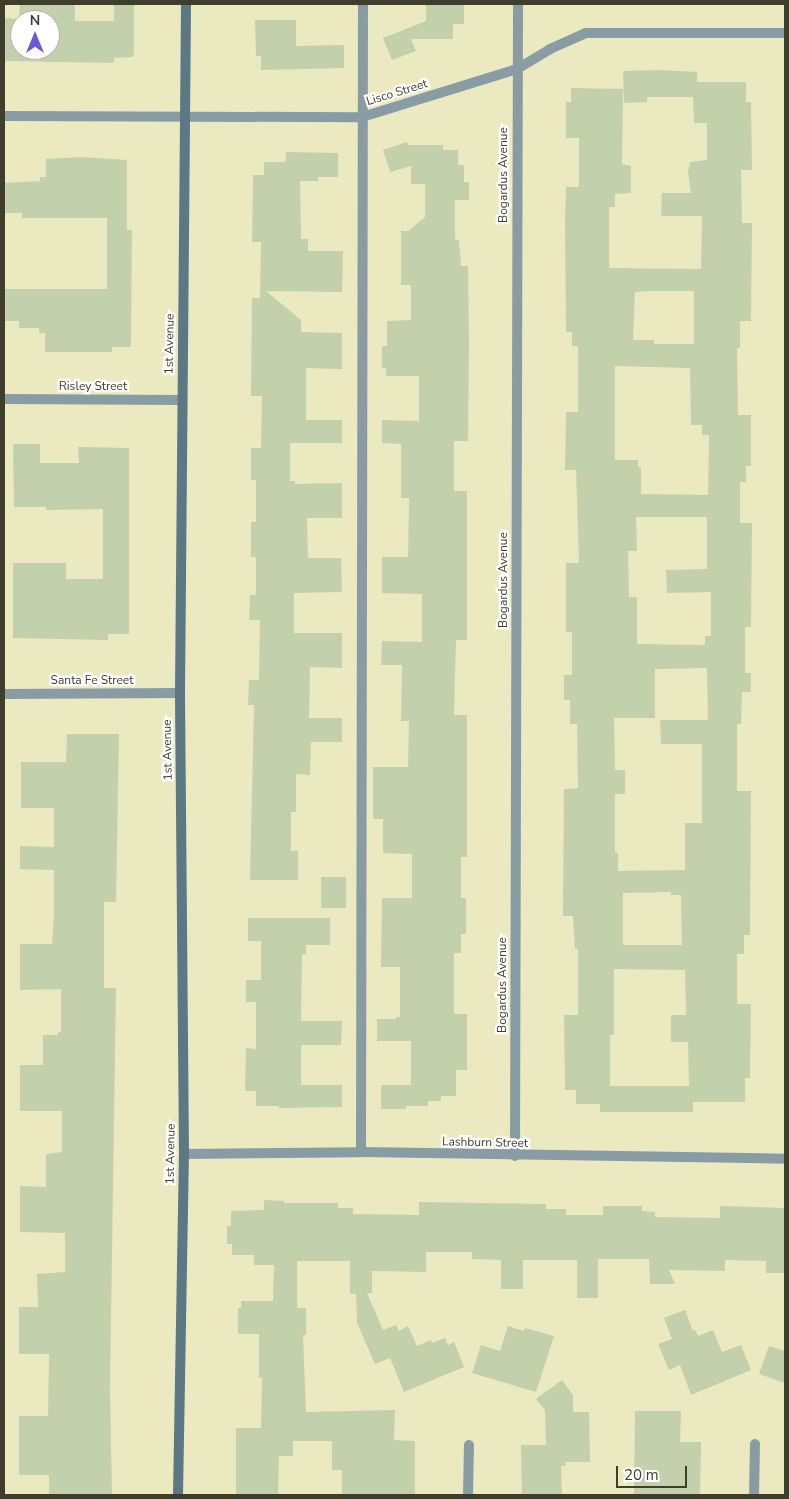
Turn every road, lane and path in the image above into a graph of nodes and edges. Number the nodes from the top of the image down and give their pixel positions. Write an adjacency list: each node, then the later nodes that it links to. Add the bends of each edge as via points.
1 (186, 4): 7 (main road, 1st Avenue)
2 (363, 4): 8 (street)
3 (518, 4): 5 (street, Bogardus Avenue)
4 (785, 33): 5 (street, Lisco Street, via 586,33)
5 (517, 69): 8 (street, Lisco Street); 15 (street, Bogardus Avenue)
6 (4, 116): 7 (street, Lisco Street)
7 (184, 116): 8 (street, Lisco Street); 10 (main road, 1st Avenue)
8 (362, 117): 13 (street)
9 (4, 399): 10 (street, Risley Street)
10 (182, 400): 11 (main road, 1st Avenue)
11 (180, 693): 12 (street, Santa Fe Street); 14 (main road, 1st Avenue)
12 (4, 694)
13 (361, 1152): 14 (street, Lashburn Street); 15 (street, Lashburn Street)
14 (184, 1154): 19 (main road, 1st Avenue)
15 (515, 1156): 16 (street, Lashburn Street)
16 (785, 1159)
17 (755, 1444): 21 (street)
18 (468, 1445): 20 (street)
19 (178, 1495)
20 (468, 1495)
21 (754, 1495)

